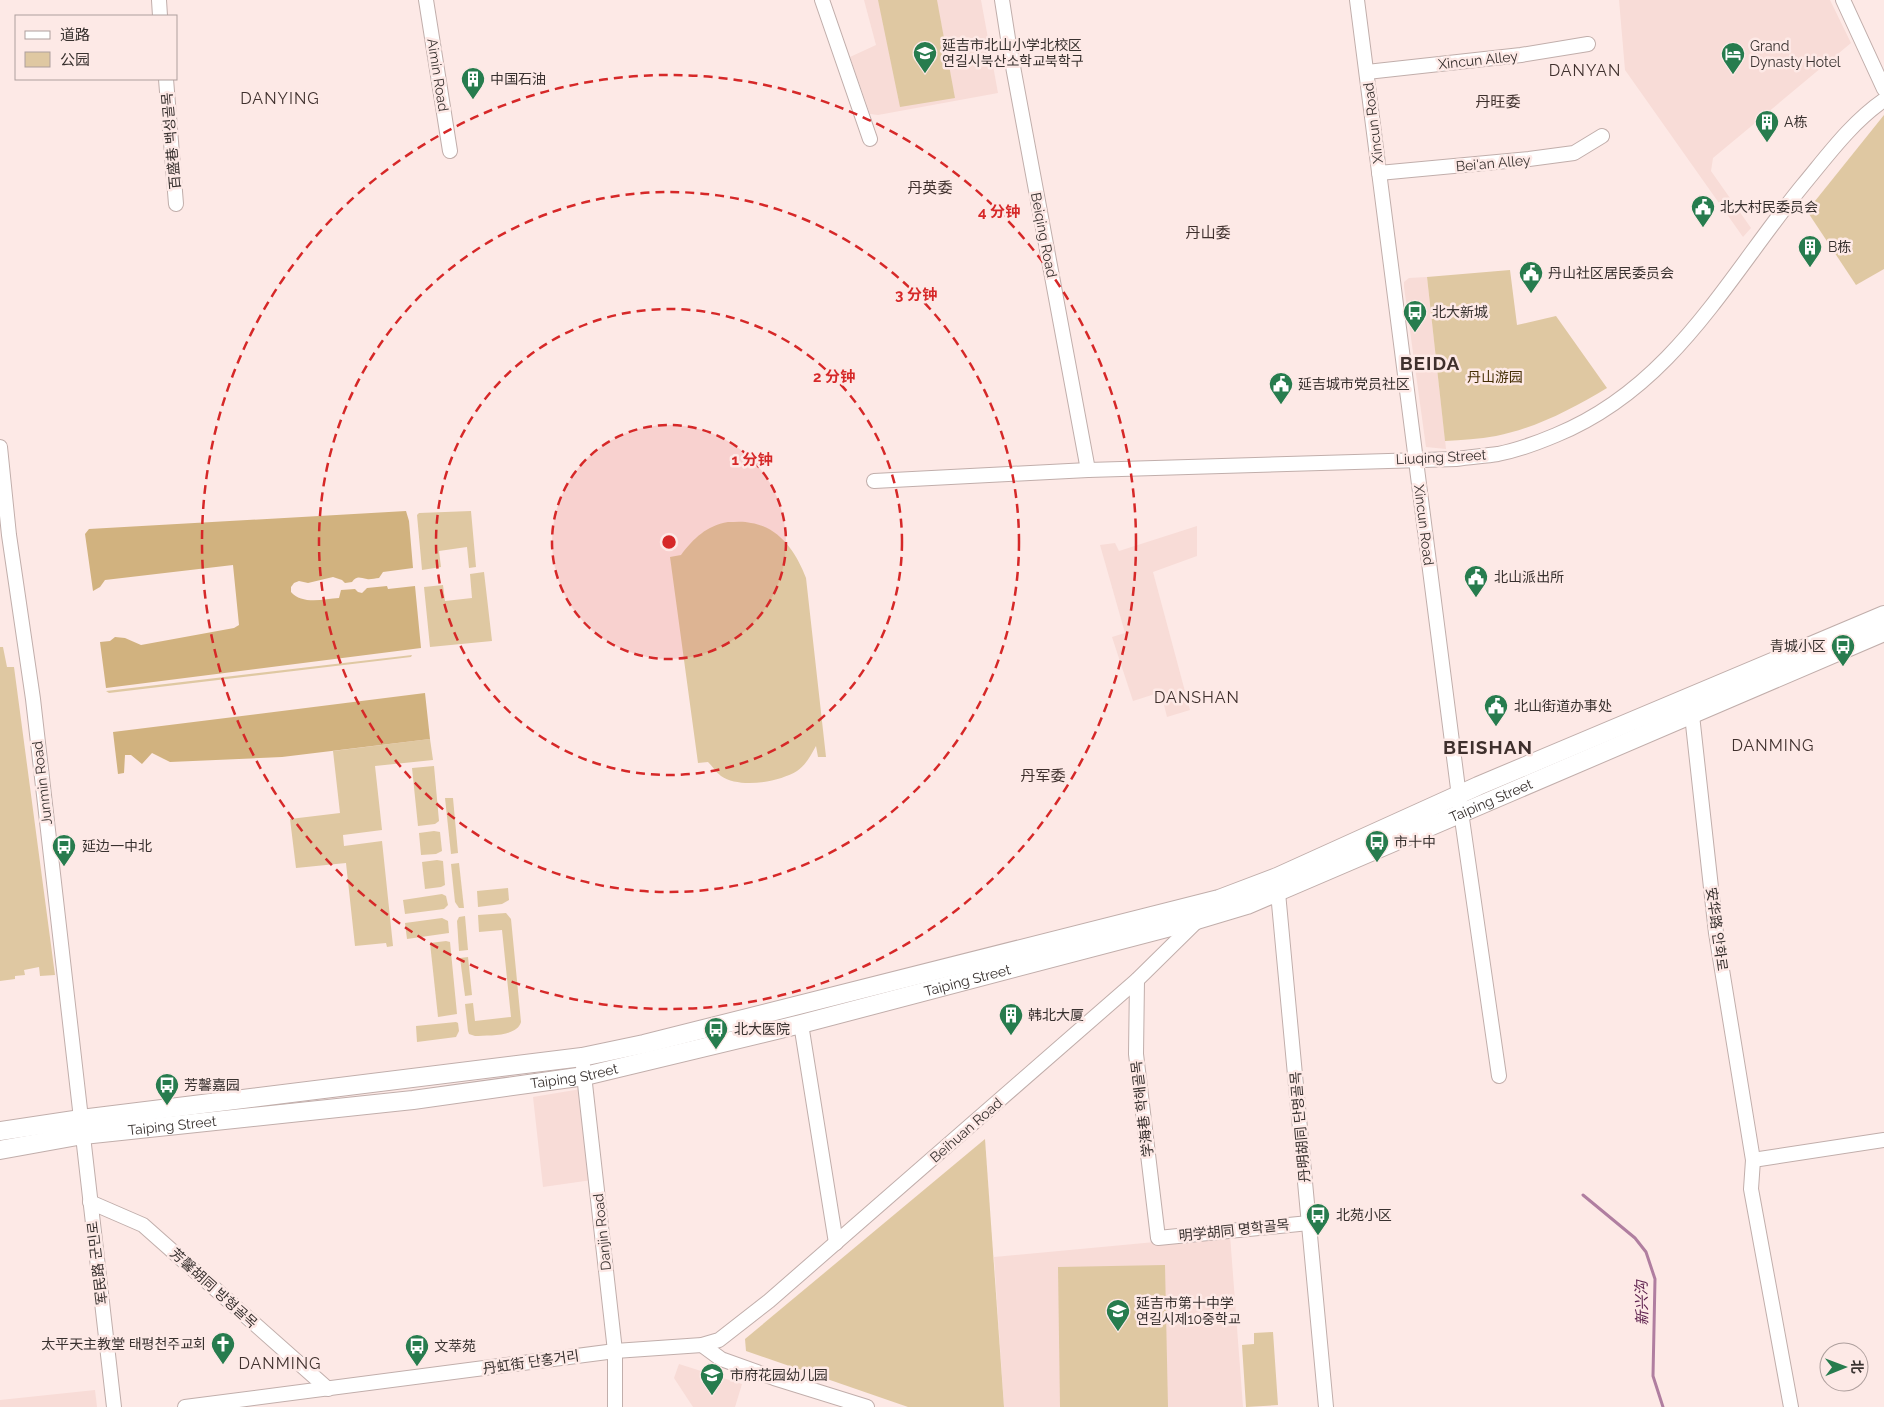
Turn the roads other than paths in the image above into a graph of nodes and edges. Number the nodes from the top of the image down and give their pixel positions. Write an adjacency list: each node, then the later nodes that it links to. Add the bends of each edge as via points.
1 (159, 0): 7 (street)
2 (426, 0): 15 (street, Aimin Road)
3 (822, 0): 14 (street)
4 (1002, 0): 20 (street, Beiqing Road)
5 (1357, 0): 9 (street, Xincun Road)
6 (1843, 0): 11 (street)
7 (160, 15)
8 (1588, 44): 9 (street, Xincun Alley)
9 (1367, 72): 16 (street, Xincun Road)
10 (166, 80): 17 (street, 百盛巷 백성골목)
11 (1884, 89)
12 (1884, 100): 19 (street, Liuqing Street, via 1849,130 1772,223 1682,343 1636,387 1588,420 1550,438 1499,454)
13 (1602, 136): 16 (street, Bei'an Alley, via 1574,153)
14 (870, 139)
15 (450, 151)
16 (1379, 173): 19 (street, Xincun Road)
17 (176, 204)
18 (0, 448): 22 (street, Junmin Road)
19 (1416, 459): 20 (street, Liuqing Street); 26 (street, Xincun Road)
20 (1088, 470): 21 (street, Liuqing Street)
21 (874, 482)
22 (5, 535): 35 (street, Junmin Road, via 33,699)
23 (1884, 615): 25 (main road, Taiping Street)
24 (1884, 632): 25 (main road, Taiping Street)
25 (1691, 705): 26 (main road, Taiping Street); 39 (street, 安华路 안화로, via 1716,933)
26 (1460, 804): 27 (main road, Taiping Street); 34 (street, Xincun Road)
27 (1277, 884): 28 (main road, Taiping Street); 29 (main road, Taiping Street, via 1236,909); 41 (street, 丹明胡同 단명골목)
28 (1219, 899): 29 (street, Beihuan Road); 32 (main road, Taiping Street)
29 (1197, 920): 30 (street, Beihuan Road); 31 (main road, Taiping Street)
30 (1137, 980): 42 (street, 学海巷 학해골목, via 1136,1054); 43 (street, Beihuan Road)
31 (801, 1024): 33 (main road, Taiping Street); 43 (street)
32 (582, 1057): 33 (street, Danjin Road); 35 (main road, Taiping Street)
33 (585, 1076): 35 (main road, Taiping Street, via 413,1100); 45 (street, Danjin Road)
34 (1499, 1076)
35 (82, 1127): 36 (main road, Taiping Street); 38 (main road, Taiping Street); 40 (street, 军民路 군민로)
36 (0, 1131)
37 (1884, 1140): 39 (street)
38 (0, 1150)
39 (1753, 1160): 52 (street, 安华路 안화로, via 1751,1189)
40 (90, 1202): 46 (street, 芳馨胡同 방형골목, via 143,1225); 47 (street, 军民路 군민로)
41 (1309, 1223): 42 (street, 明学胡同 명학골목); 51 (street, 丹明胡同 단명골목)
42 (1158, 1238)
43 (836, 1243): 44 (street, Beihuan Road, via 726,1335)
44 (702, 1345): 45 (street, 丹虹街 단홍거리); 50 (street, via 730,1362)
45 (615, 1351): 46 (street, 丹虹街 단홍거리); 49 (street, Danjin Road)
46 (328, 1389): 48 (street, 丹虹街 단홍거리)
47 (114, 1407)
48 (185, 1407)
49 (616, 1407)
50 (867, 1407)
51 (1326, 1407)
52 (1791, 1407)

